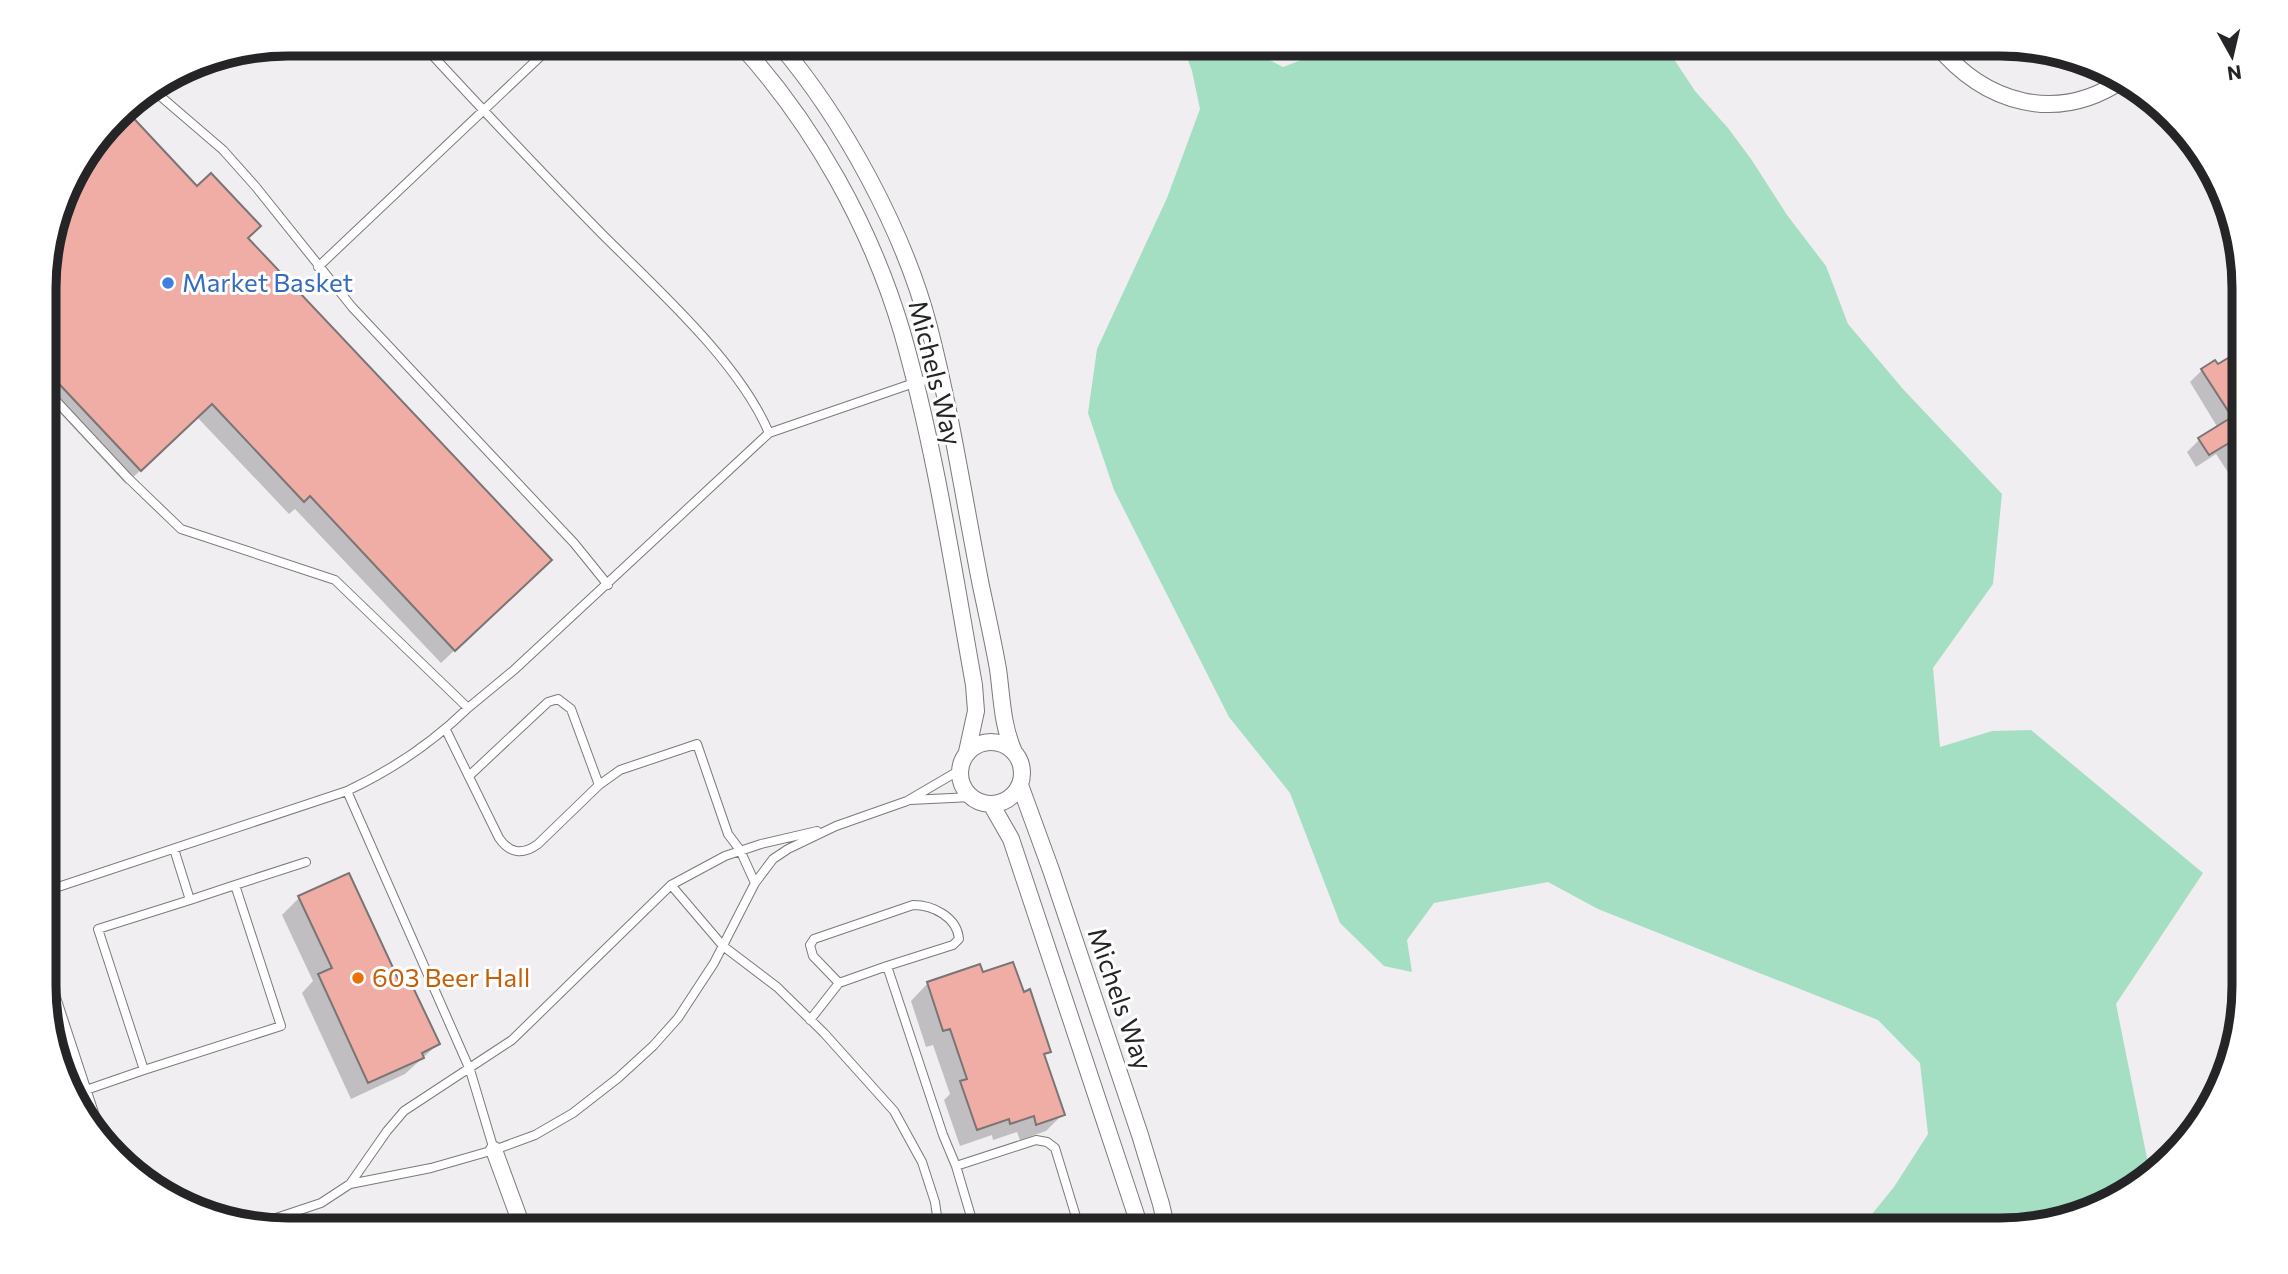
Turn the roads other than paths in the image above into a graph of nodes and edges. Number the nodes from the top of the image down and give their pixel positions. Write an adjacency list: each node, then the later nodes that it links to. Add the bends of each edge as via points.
1 (433, 56): 8 (lane)
2 (539, 56): 8 (lane)
3 (750, 56): 11 (street, Michels Way, via 785,99 839,184 890,296)
4 (789, 56): 10 (street, Michels Way, via 828,111 887,216 919,295)
5 (1948, 56): 6 (street, via 1984,88 2017,100 2080,100)
6 (2113, 85)
7 (159, 95): 9 (lane, via 223,150)
8 (484, 109): 9 (lane); 13 (lane, via 709,344 749,394)
9 (318, 267): 14 (lane)
10 (940, 377): 11 (lane); 18 (street, Michels Way, via 997,668 1004,726)
11 (914, 383): 13 (lane); 17 (street, Michels Way, via 976,700)
12 (56, 401): 15 (lane, via 181,529 335,580)
13 (769, 433): 14 (lane)
14 (608, 585): 15 (lane)
15 (468, 708): 16 (lane)
16 (446, 730): 20 (lane); 23 (lane)
17 (967, 752): 18 (street, via 996,742); 19 (street)
18 (1014, 752): 22 (street, via 1022,768)
19 (960, 770): 24 (street); 25 (lane)
20 (469, 776): 21 (lane, via 499,838 516,852 538,844); 21 (lane, via 548,702 558,699 571,709)
21 (599, 785): 29 (lane, via 620,770 697,744 728,834)
22 (1020, 785): 26 (street, via 1008,799); 54 (street, Michels Way)
23 (347, 791): 28 (lane); 42 (lane)
24 (972, 797): 25 (lane); 26 (street)
25 (907, 801): 27 (lane)
26 (991, 804): 53 (street, Michels Way, via 1012,839)
27 (836, 826): 29 (lane); 31 (lane, via 773,859)
28 (174, 849): 34 (lane); 35 (lane)
29 (740, 850): 31 (lane); 33 (lane)
30 (306, 862): 32 (lane)
31 (755, 883): 36 (lane)
32 (235, 885): 35 (lane); 41 (lane, via 281,1026)
33 (671, 885): 36 (lane); 42 (lane, via 512,1040)
34 (56, 888)
35 (190, 900): 41 (lane, via 98,929)
36 (723, 946): 40 (lane); 45 (lane, via 678,1018 618,1079 573,1113)
37 (887, 966): 38 (lane); 38 (lane, via 953,945 958,929 950,919 913,905 814,939 810,945 813,956); 46 (lane)
38 (839, 983): 40 (lane)
39 (57, 1001): 43 (lane)
40 (810, 1020): 50 (lane, via 894,1111 922,1162)
41 (144, 1070): 43 (lane)
42 (470, 1070): 45 (lane); 47 (lane, via 404,1111)
43 (86, 1090): 44 (lane)
44 (94, 1113)
45 (494, 1150): 47 (lane); 49 (street)
46 (956, 1166): 51 (lane); 52 (lane, via 1036,1140 1047,1142 1055,1148)
47 (351, 1184): 48 (lane, via 321,1203)
48 (278, 1217)
49 (519, 1218)
50 (937, 1218)
51 (971, 1218)
52 (1076, 1218)
53 (1137, 1218)
54 (1164, 1218)

